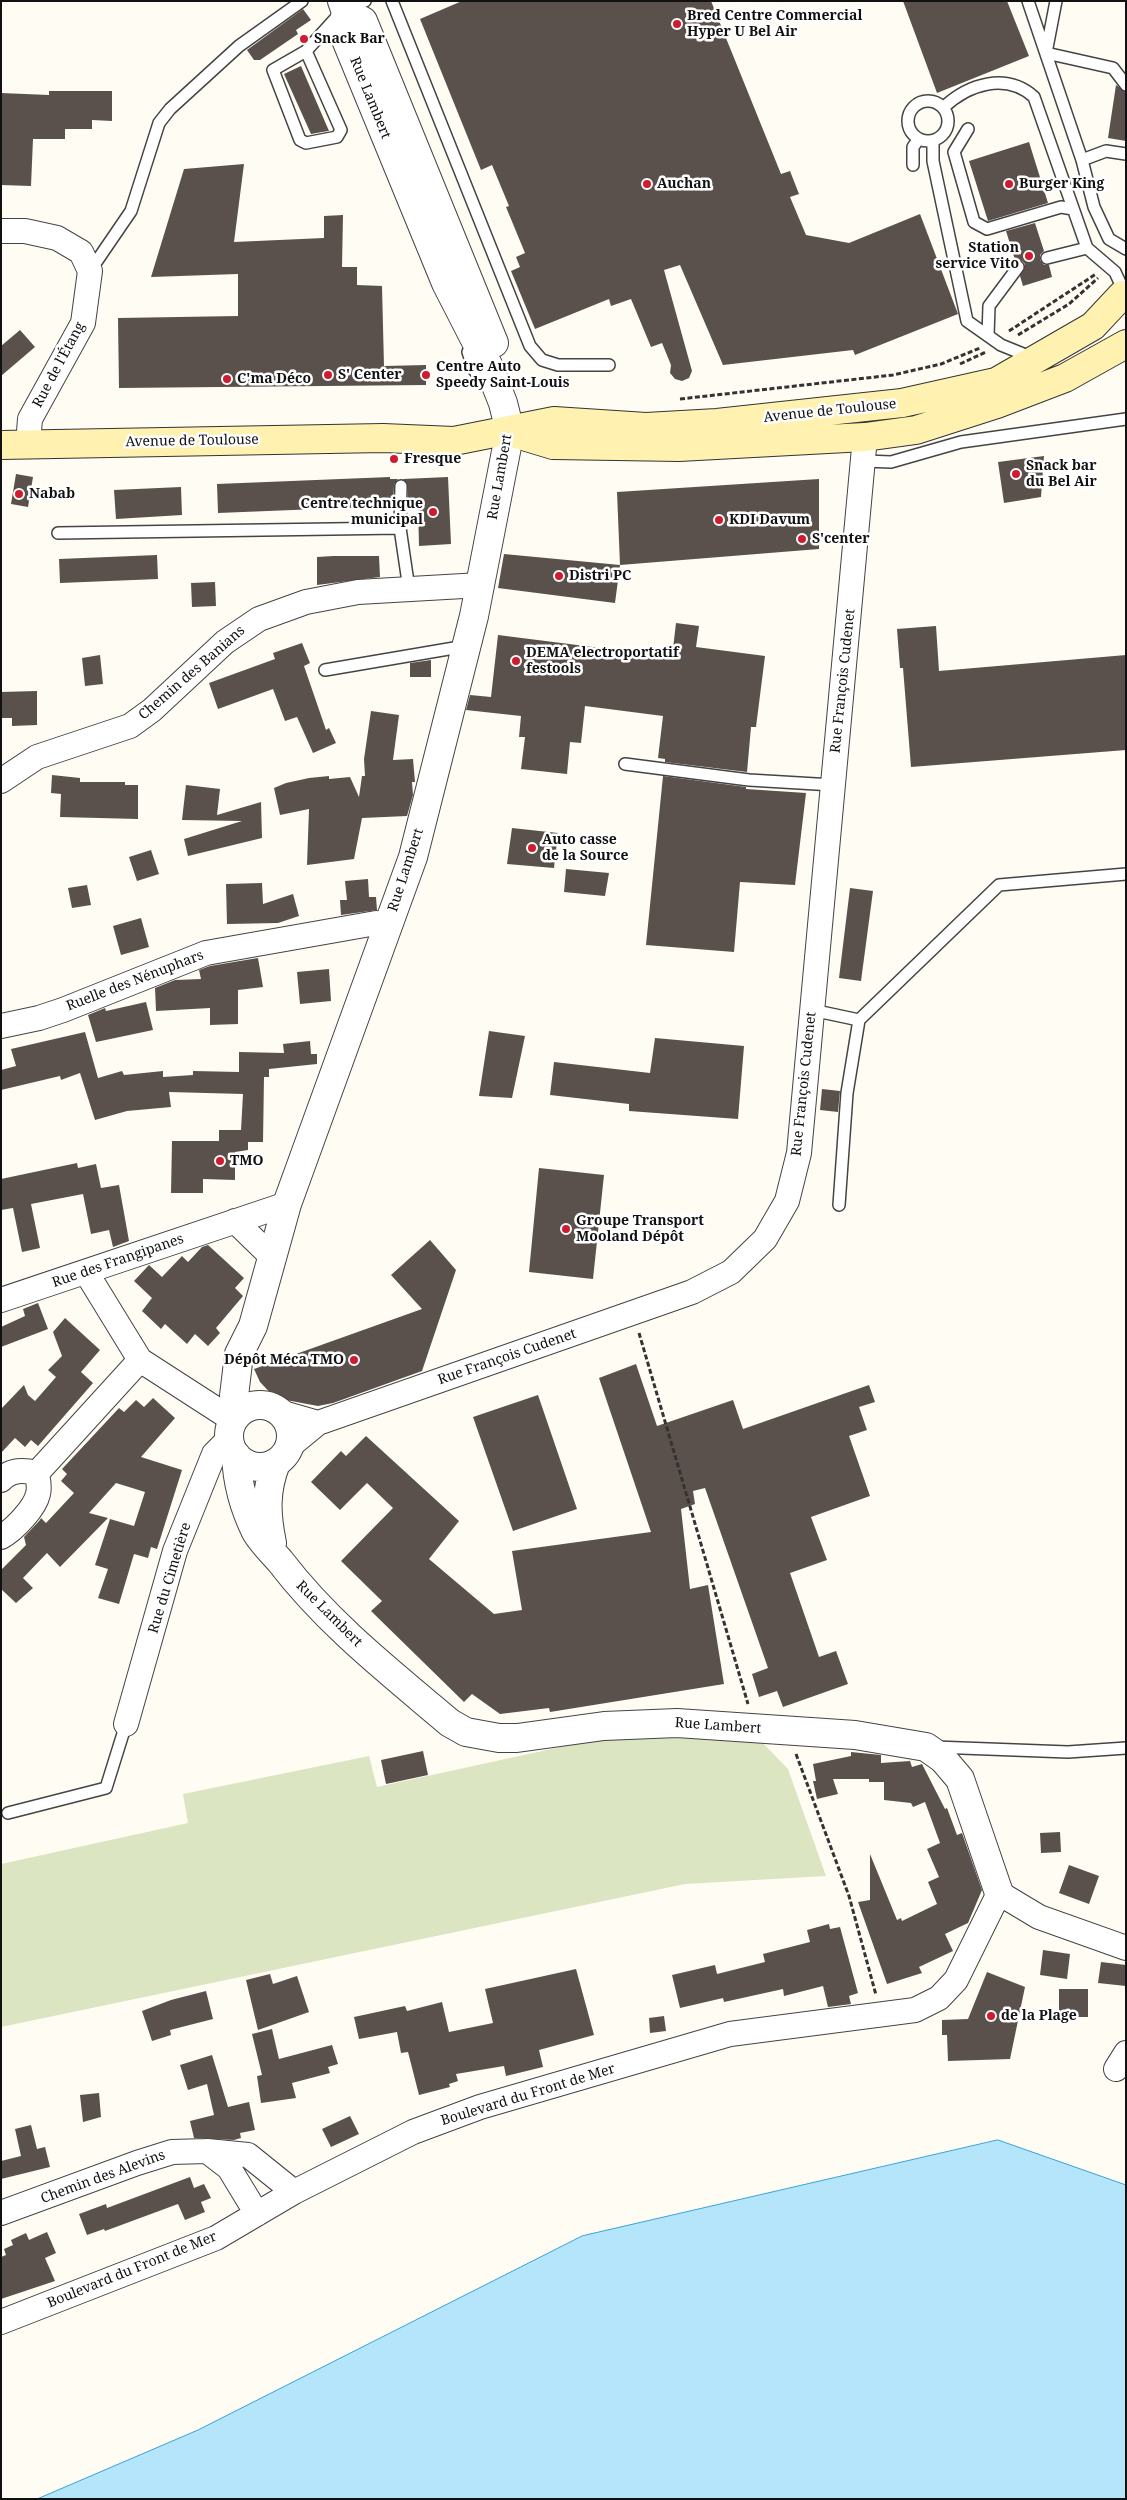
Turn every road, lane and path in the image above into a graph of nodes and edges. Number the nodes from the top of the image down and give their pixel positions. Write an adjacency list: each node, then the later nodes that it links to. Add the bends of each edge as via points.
1 (302, 1): 22 (lane, via 239,46 159,123 131,212)
2 (392, 1): 27 (lane, via 530,346 542,360 558,365)
3 (1028, 1): 7 (lane)
4 (1056, 1): 7 (lane)
5 (350, 6): 6 (lane); 31 (street, Rue Lambert, via 364,21 501,360); 31 (street, Rue Lambert, via 342,30 446,283 488,365)
6 (306, 51): 6 (lane, via 273,70 300,140 306,143 337,137 341,130)
7 (1046, 53): 8 (lane, via 1113,68); 14 (lane)
8 (1126, 85)
9 (943, 108): 11 (lane, via 934,101 922,101 912,108 908,125); 12 (lane, via 947,128); 16 (lane, via 976,87 1002,81 1027,91 1034,97)
10 (968, 129): 16 (lane, via 954,152 974,222 987,229 1061,207)
11 (918, 140): 12 (lane); 15 (lane, via 913,147)
12 (934, 141): 24 (lane, via 933,161 967,321)
13 (1126, 154): 14 (lane, via 1106,151)
14 (1082, 160): 19 (lane, via 1094,207 1109,239)
15 (913, 165)
16 (1073, 209): 18 (lane)
17 (1, 231): 22 (street, via 25,231 57,238 81,252)
18 (1087, 248): 20 (lane); 23 (lane)
19 (1126, 249)
20 (1046, 258)
21 (1018, 267): 24 (lane, via 989,306)
22 (90, 271): 34 (street, Rue de l'Étang, via 83,323 30,419)
23 (1120, 286): 24 (path, via 1098,279 1069,304); 24 (path, via 1098,273); 26 (main road, Avenue de Toulouse, via 1093,326)
24 (994, 341): 26 (lane); 28 (path); 29 (path, via 941,364 893,375)
25 (1126, 344): 36 (main road, Avenue de Toulouse, via 1065,378)
26 (1037, 360): 30 (main road, Avenue de Toulouse, via 996,382)
27 (609, 365)
28 (955, 370)
29 (679, 399)
30 (902, 402): 33 (main road, Avenue de Toulouse, via 717,423 646,426 554,421); 36 (main road, via 878,414 868,427)
31 (503, 403): 33 (street, Rue Lambert)
32 (1126, 419): 36 (lane, via 961,442 891,462)
33 (510, 432): 34 (main road, Avenue de Toulouse, via 454,441 383,438); 36 (main road, Avenue de Toulouse, via 552,445); 40 (street, Rue Lambert)
34 (28, 444): 35 (main road, Avenue de Toulouse)
35 (1, 445)
36 (864, 449): 46 (street, Rue François Cudenet)
37 (401, 486): 38 (lane)
38 (400, 528): 39 (lane); 41 (lane)
39 (58, 533)
40 (481, 585): 41 (street, Chemin des Banians); 42 (street, Rue Lambert)
41 (409, 589): 45 (street, Chemin des Banians, via 358,592 306,602 259,619 225,642 152,710 130,726 37,757)
42 (466, 646): 43 (lane); 48 (street, Rue Lambert, via 413,857)
43 (325, 670)
44 (625, 764): 46 (lane, via 749,780)
45 (1, 781)
46 (833, 785): 49 (street, Rue François Cudenet)
47 (1126, 874): 50 (lane, via 999,885)
48 (388, 926): 51 (street, Ruelle des Nénuphars, via 376,923 206,953 63,1010); 52 (street, Rue Lambert)
49 (812, 1010): 50 (lane); 58 (street, Rue François Cudenet, via 799,1153 787,1201 765,1239 731,1272 692,1292)
50 (858, 1020): 53 (lane, via 847,1093)
51 (1, 1026)
52 (287, 1204): 54 (street, Rue des Frangipanes); 55 (street, Rue Lambert)
53 (839, 1205)
54 (235, 1221): 55 (street); 56 (street, Rue des Frangipanes)
55 (272, 1257): 61 (street, Rue Lambert, via 236,1374 234,1396)
56 (86, 1272): 57 (street, Rue des Frangipanes); 59 (street)
57 (1, 1300)
58 (633, 1312): 60 (street, Rue François Cudenet); 68 (path)
59 (140, 1360): 61 (street); 63 (street)
60 (318, 1423): 61 (street); 62 (street, Rue François Cudenet)
61 (247, 1424): 62 (street, via 290,1423 292,1434); 62 (street, via 244,1463 266,1467); 66 (street, Rue Lambert, via 237,1477 257,1533); 67 (street, Rue du Cimetière, via 214,1454 176,1551)
62 (283, 1454): 66 (street, Rue Lambert, via 269,1481 266,1505)
63 (37, 1473): 64 (street, via 21,1470); 65 (street, via 39,1486 34,1503)
64 (1, 1480)
65 (1, 1537)
66 (274, 1554): 68 (street, Rue Lambert, via 296,1583 337,1625 450,1723 466,1732 517,1738 641,1723)
67 (126, 1724): 72 (lane, via 106,1788)
68 (755, 1728): 69 (street, Rue Lambert)
69 (788, 1731): 70 (street, Rue Lambert, via 855,1736); 75 (path, via 849,1896)
70 (926, 1747): 71 (lane, via 1068,1752); 73 (street, Rue Lambert, via 943,1759 960,1779)
71 (1126, 1748)
72 (8, 1813)
73 (999, 1893): 74 (street, via 1039,1916); 75 (street, Boulevard du Front de Mer, via 956,1980 939,1998 915,2010)
74 (1126, 1948)
75 (881, 2015): 77 (street, Boulevard du Front de Mer, via 730,2034 480,2107 412,2132)
76 (208, 2151): 77 (street, Chemin des Alevins, via 248,2155); 78 (street, Chemin des Alevins, via 172,2152); 79 (street, via 229,2168)
77 (294, 2192): 79 (street, Boulevard du Front de Mer)
78 (1, 2213)
79 (257, 2214): 80 (street, Boulevard du Front de Mer, via 216,2238)
80 (1, 2322)

